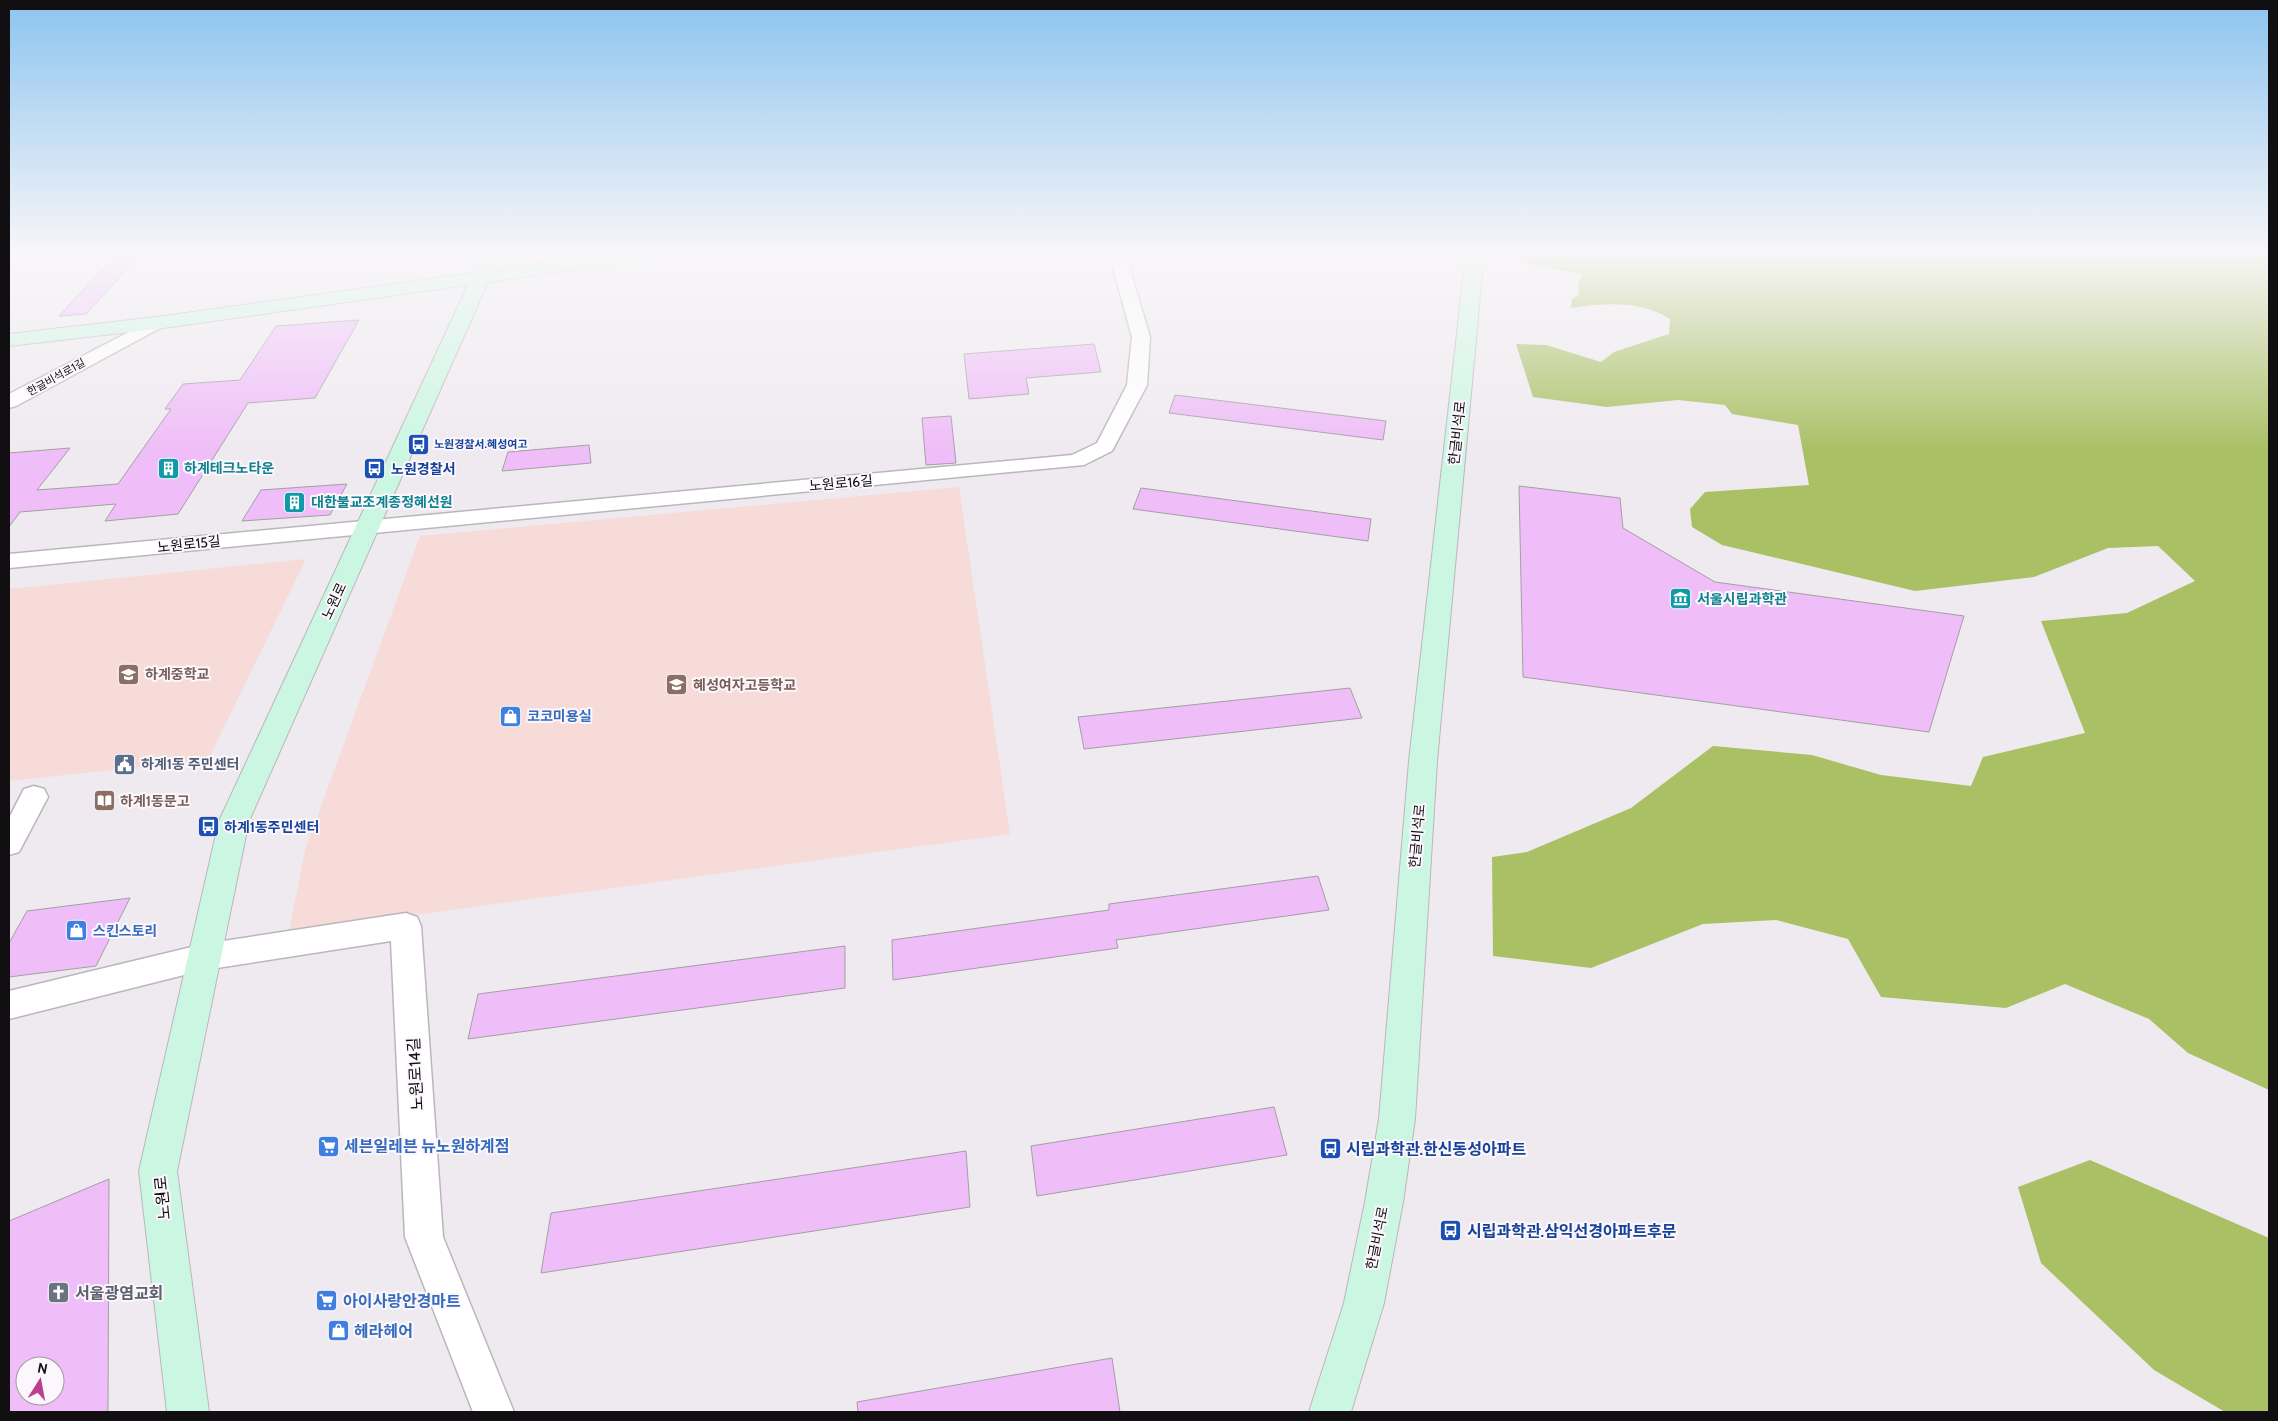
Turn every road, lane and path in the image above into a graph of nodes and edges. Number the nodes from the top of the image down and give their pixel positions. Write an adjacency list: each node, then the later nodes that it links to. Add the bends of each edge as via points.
1 (172, 319): 5 (main road)
2 (462, 319): 8 (main road, 노원로)
3 (1136, 319): 8 (street, 노원로16길, via 1141,338 1137,385 1105,447 1077,461)
4 (1468, 319): 16 (main road, 한글비석로, via 1423,761 1397,1118 1364,1303)
5 (156, 322): 6 (main road); 7 (street, 한글비석로1길)
6 (9, 340)
7 (9, 402)
8 (368, 526): 9 (street, 노원로15길); 12 (main road, 노원로, via 234,821)
9 (9, 561)
10 (34, 797): 11 (street)
11 (9, 844)
12 (204, 958): 13 (street); 14 (main road, 노원로, via 158,1171); 15 (street, 노원로14길, via 406,926 424,1237)
13 (9, 1006)
14 (188, 1412)
15 (494, 1412)
16 (1330, 1412)

